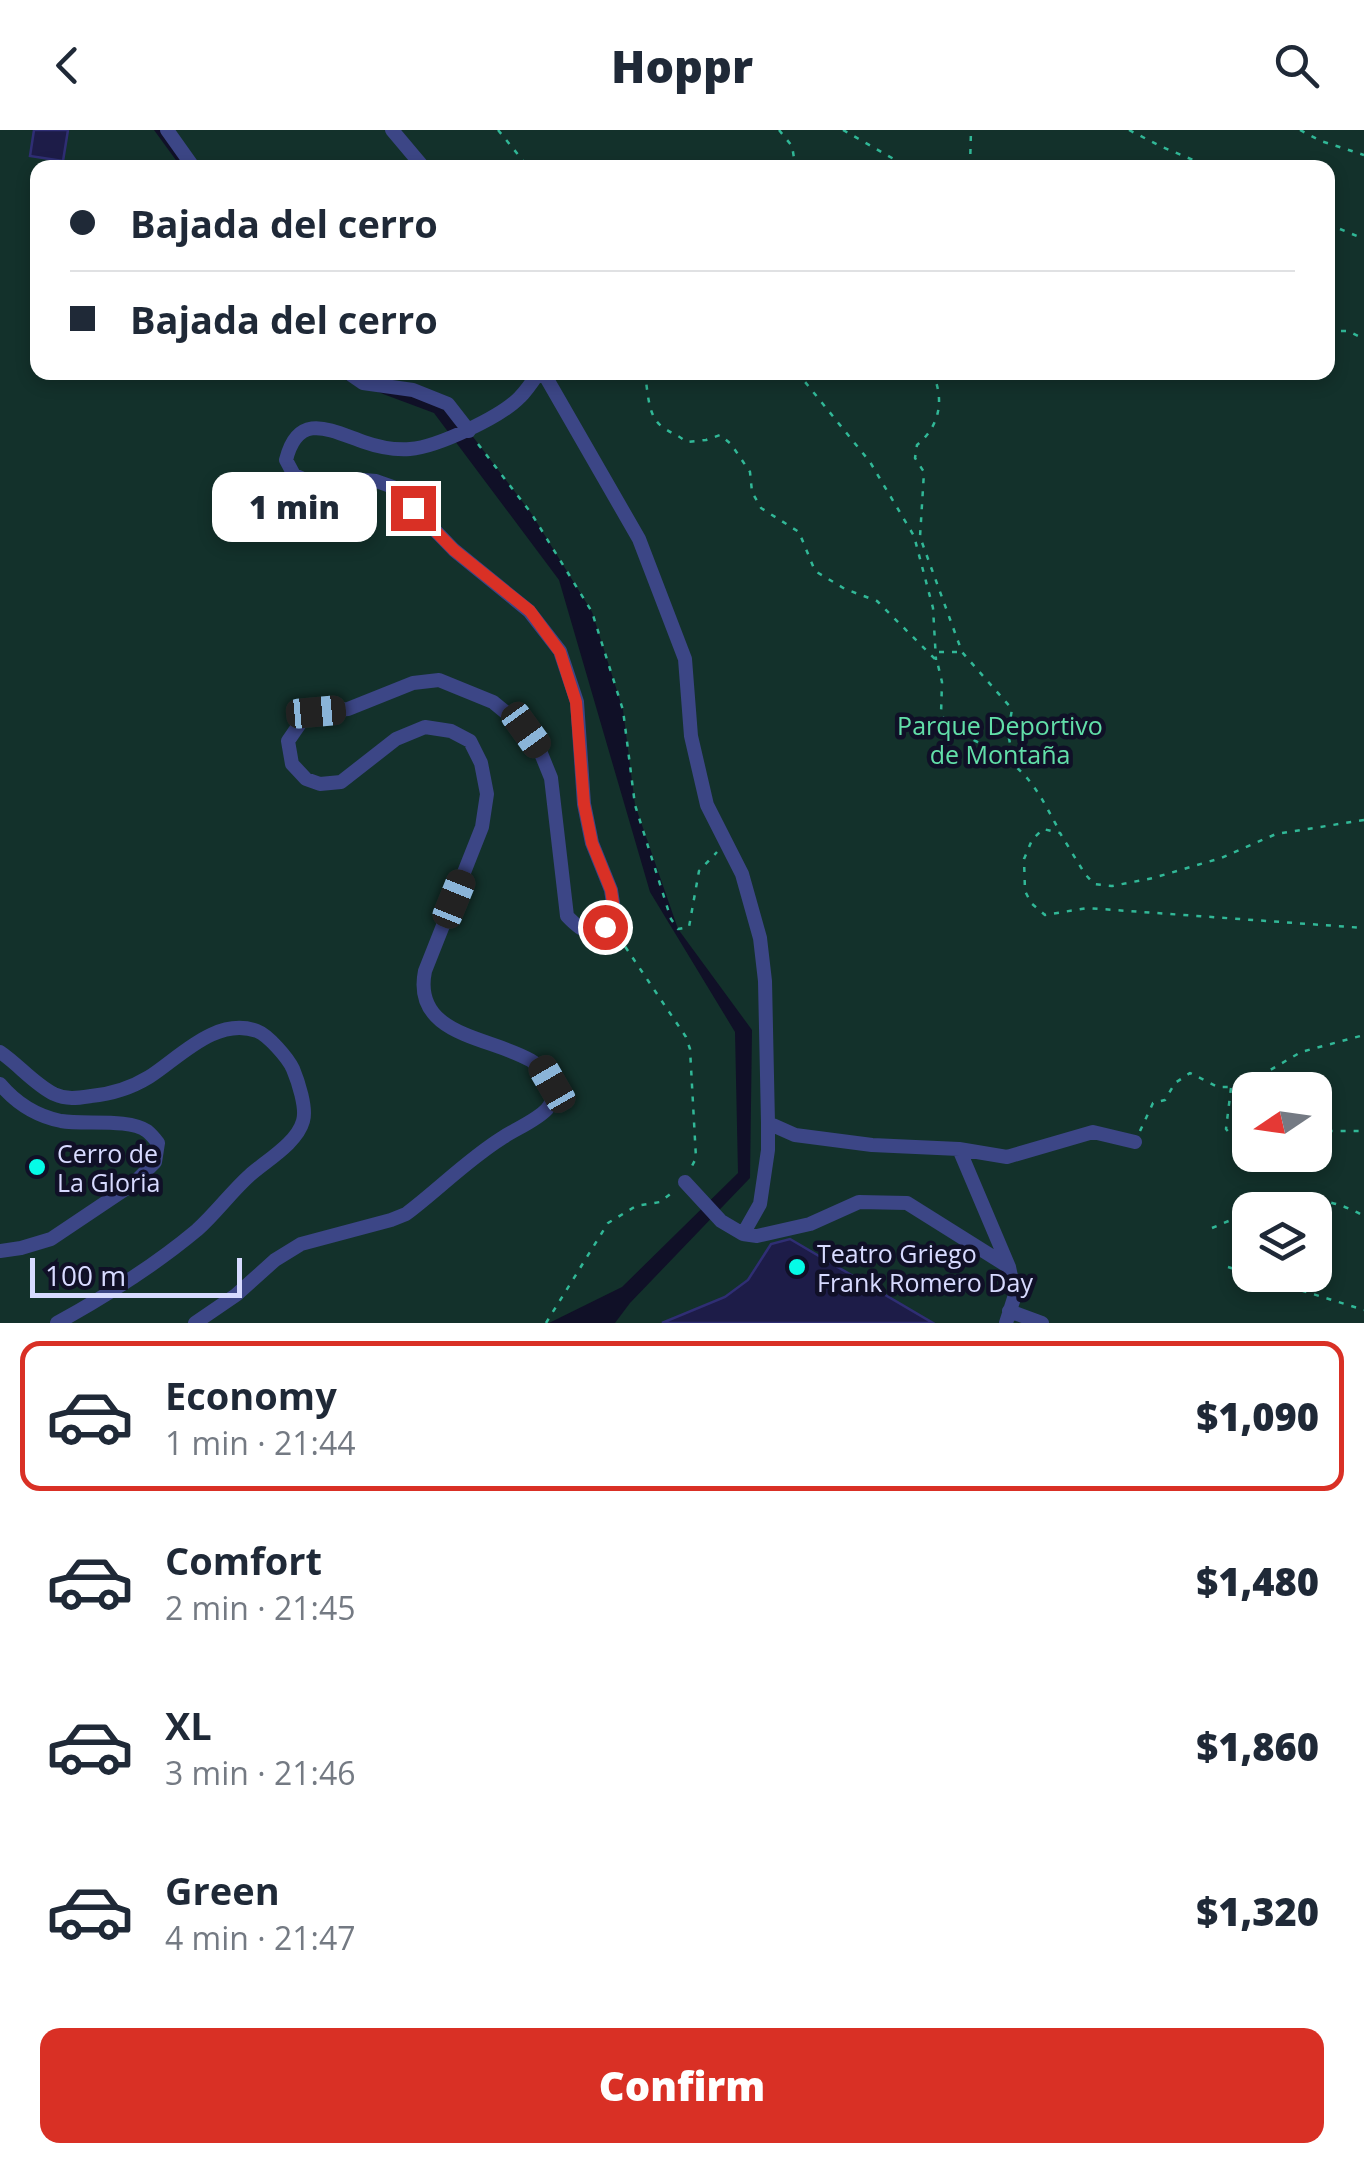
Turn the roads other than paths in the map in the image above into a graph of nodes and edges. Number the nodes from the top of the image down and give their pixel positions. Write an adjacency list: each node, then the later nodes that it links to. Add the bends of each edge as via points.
1 (166, 130): 3 (street)
2 (392, 130): 4 (street)
3 (188, 160)
4 (417, 160)
5 (359, 380): 8 (street, via 448,404)
6 (534, 380): 8 (street, via 518,400)
7 (546, 380): 11 (street, via 630,522 684,658 691,736 707,805 742,874 760,938)
8 (468, 431): 20 (street, via 414,449 369,444 324,427 304,430 286,460 294,475 312,484 350,478 393,488 454,550 530,611 560,652 576,702 588,824 615,916 593,932 566,916 550,778 526,730 493,702 439,680 412,683 348,709 316,712 301,722 288,741 292,764 320,784 341,782 396,739 425,727 452,730 470,741 487,794 482,827 422,989 429,1009 450,1027 541,1065 553,1098 546,1110 482,1150 406,1214 302,1244)
9 (0, 1052): 19 (street, via 53,1094 70,1099 126,1089 196,1041 233,1028 259,1031 291,1064 300,1089 304,1120 292,1139 198,1228)
10 (0, 1084): 16 (street, via 35,1113 130,1125 158,1143 155,1162 133,1184 51,1238)
11 (768, 1122): 13 (street, via 795,1135 872,1146); 15 (street, via 760,1204)
12 (1135, 1142): 13 (street, via 1093,1132 1007,1156)
13 (959, 1149): 17 (street)
14 (685, 1182): 15 (street, via 721,1221)
15 (744, 1234): 17 (street, via 810,1224 859,1202 907,1203)
16 (0, 1251)
17 (1009, 1267): 18 (street, via 1015,1295)
18 (1008, 1317): 21 (street)
19 (57, 1323)
20 (196, 1323)
21 (1042, 1323)

